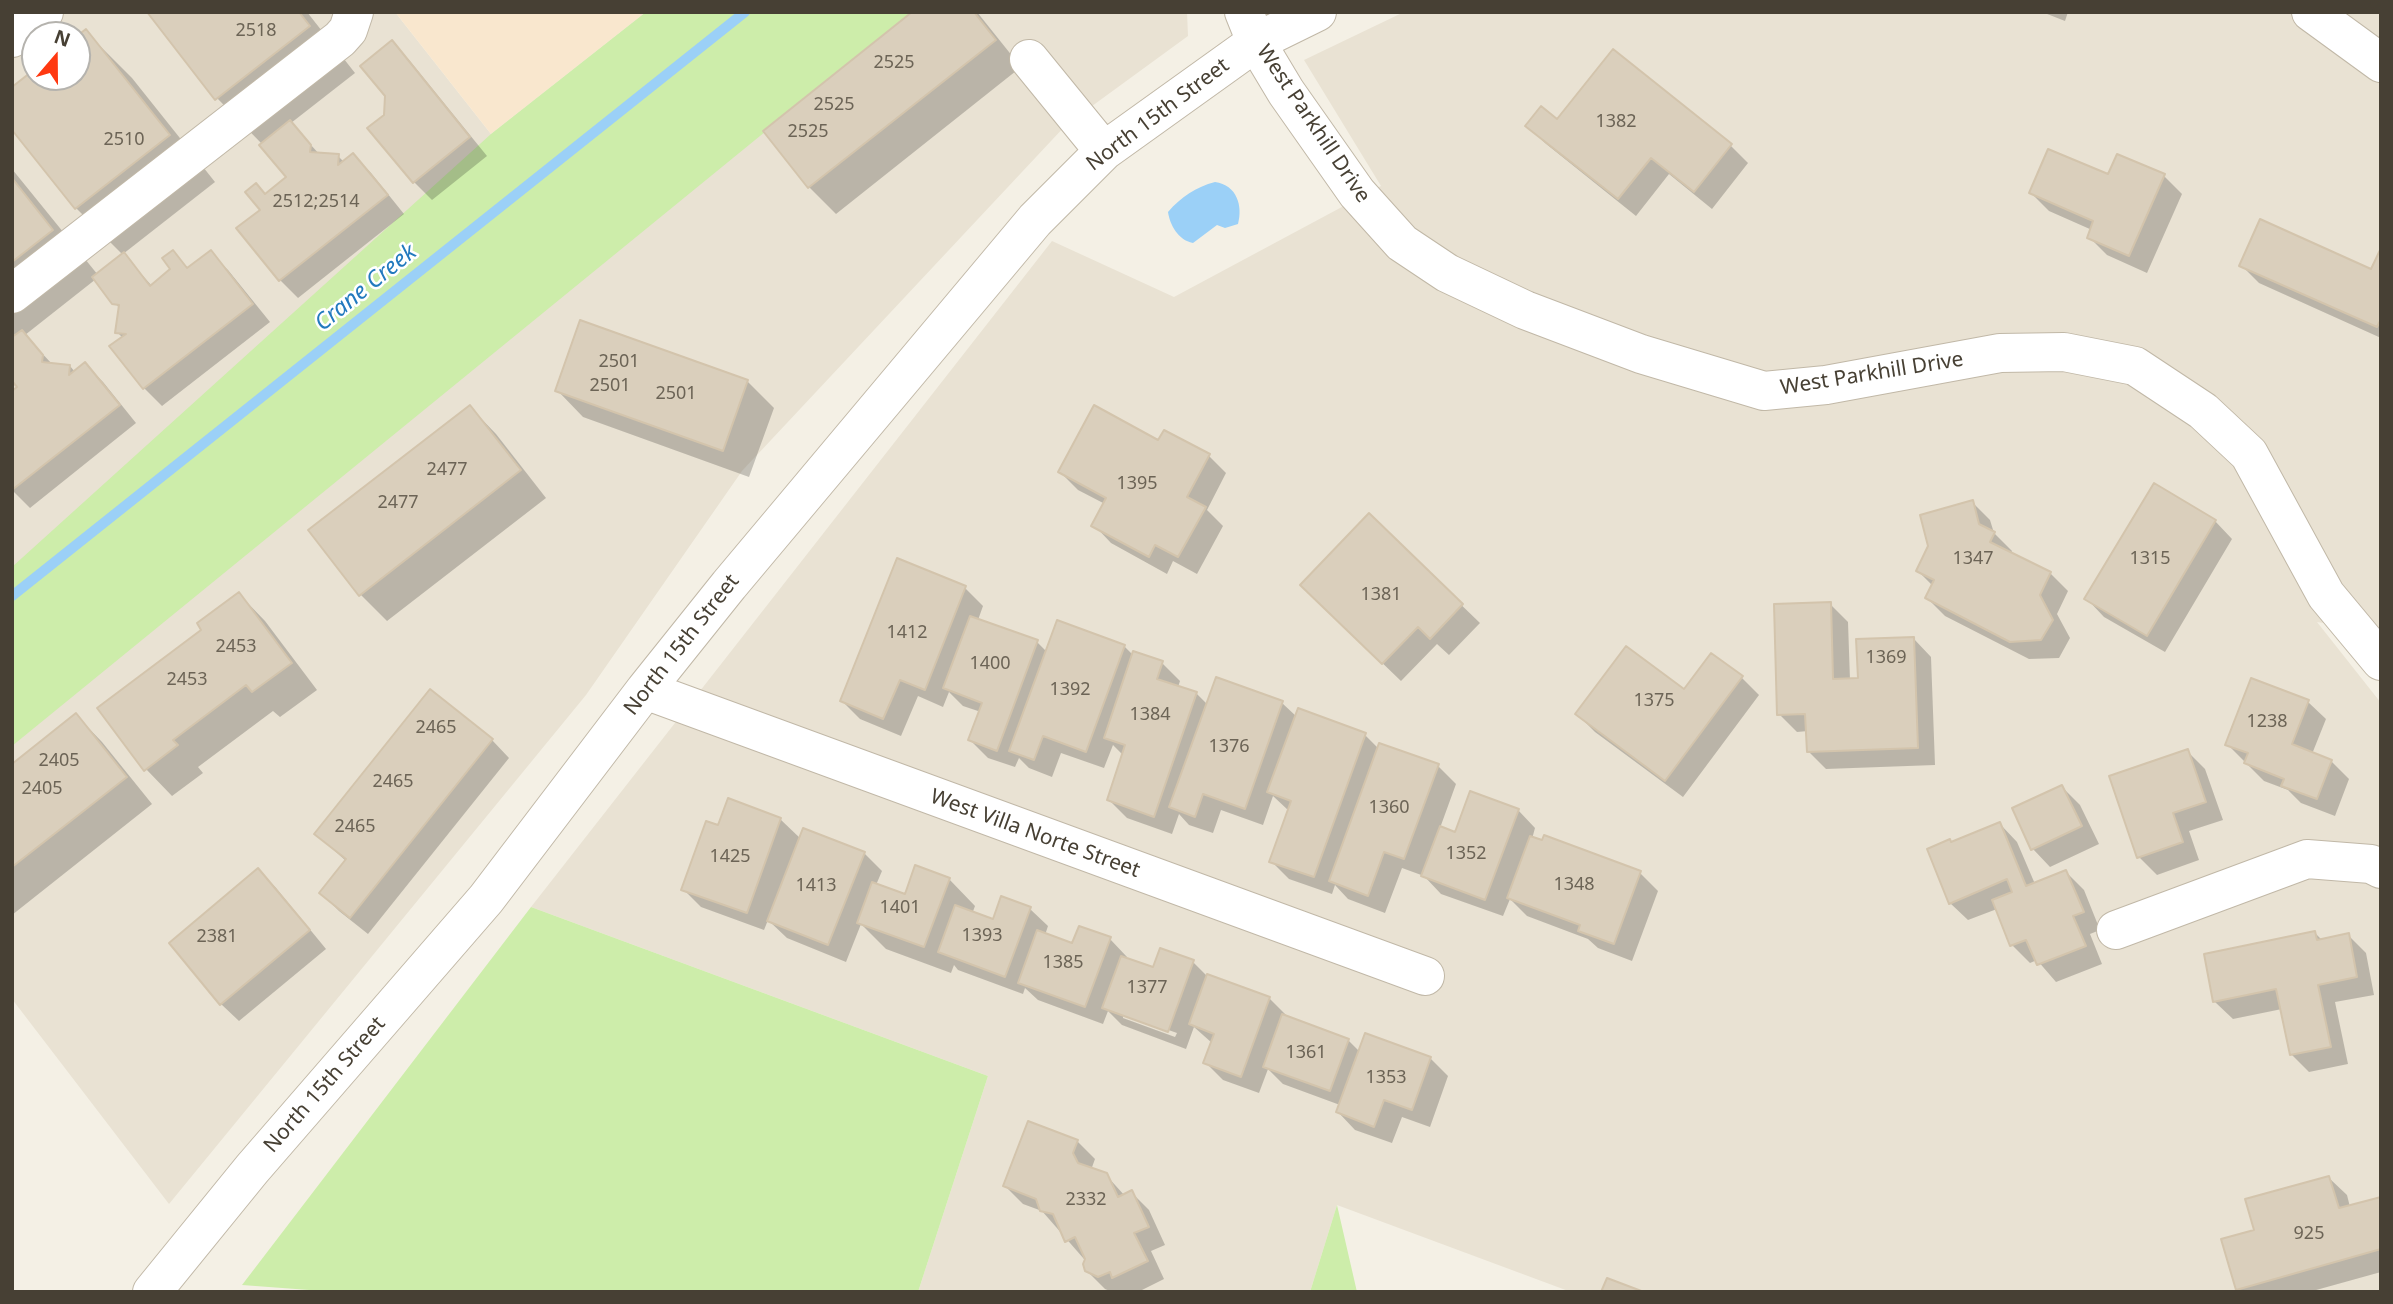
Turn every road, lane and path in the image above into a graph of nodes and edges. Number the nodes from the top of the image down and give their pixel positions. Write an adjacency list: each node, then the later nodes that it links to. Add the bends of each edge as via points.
1 (44, 12): 6 (street)
2 (354, 12): 10 (street, via 340,40)
3 (1317, 12): 5 (street, North 15th Street)
4 (2311, 12): 8 (street)
5 (1250, 27): 9 (street, North 15th Street); 11 (street, West Parkhill Drive, via 1286,92 1357,192 1402,243 1447,274 1525,310 1642,354 1764,391 1826,385 2000,354 2064,352 2135,366 2203,411 2249,454 2326,595)
6 (12, 38)
7 (1029, 59): 9 (street)
8 (2381, 62)
9 (1104, 151): 12 (street, North 15th Street, via 1035,220)
10 (12, 294)
11 (2381, 661)
12 (645, 690): 15 (street, West Villa Norte Street); 16 (street, North 15th Street, via 486,899)
13 (2381, 869): 14 (street, via 2371,864 2307,859)
14 (2116, 930)
15 (1425, 976)
16 (152, 1292)

